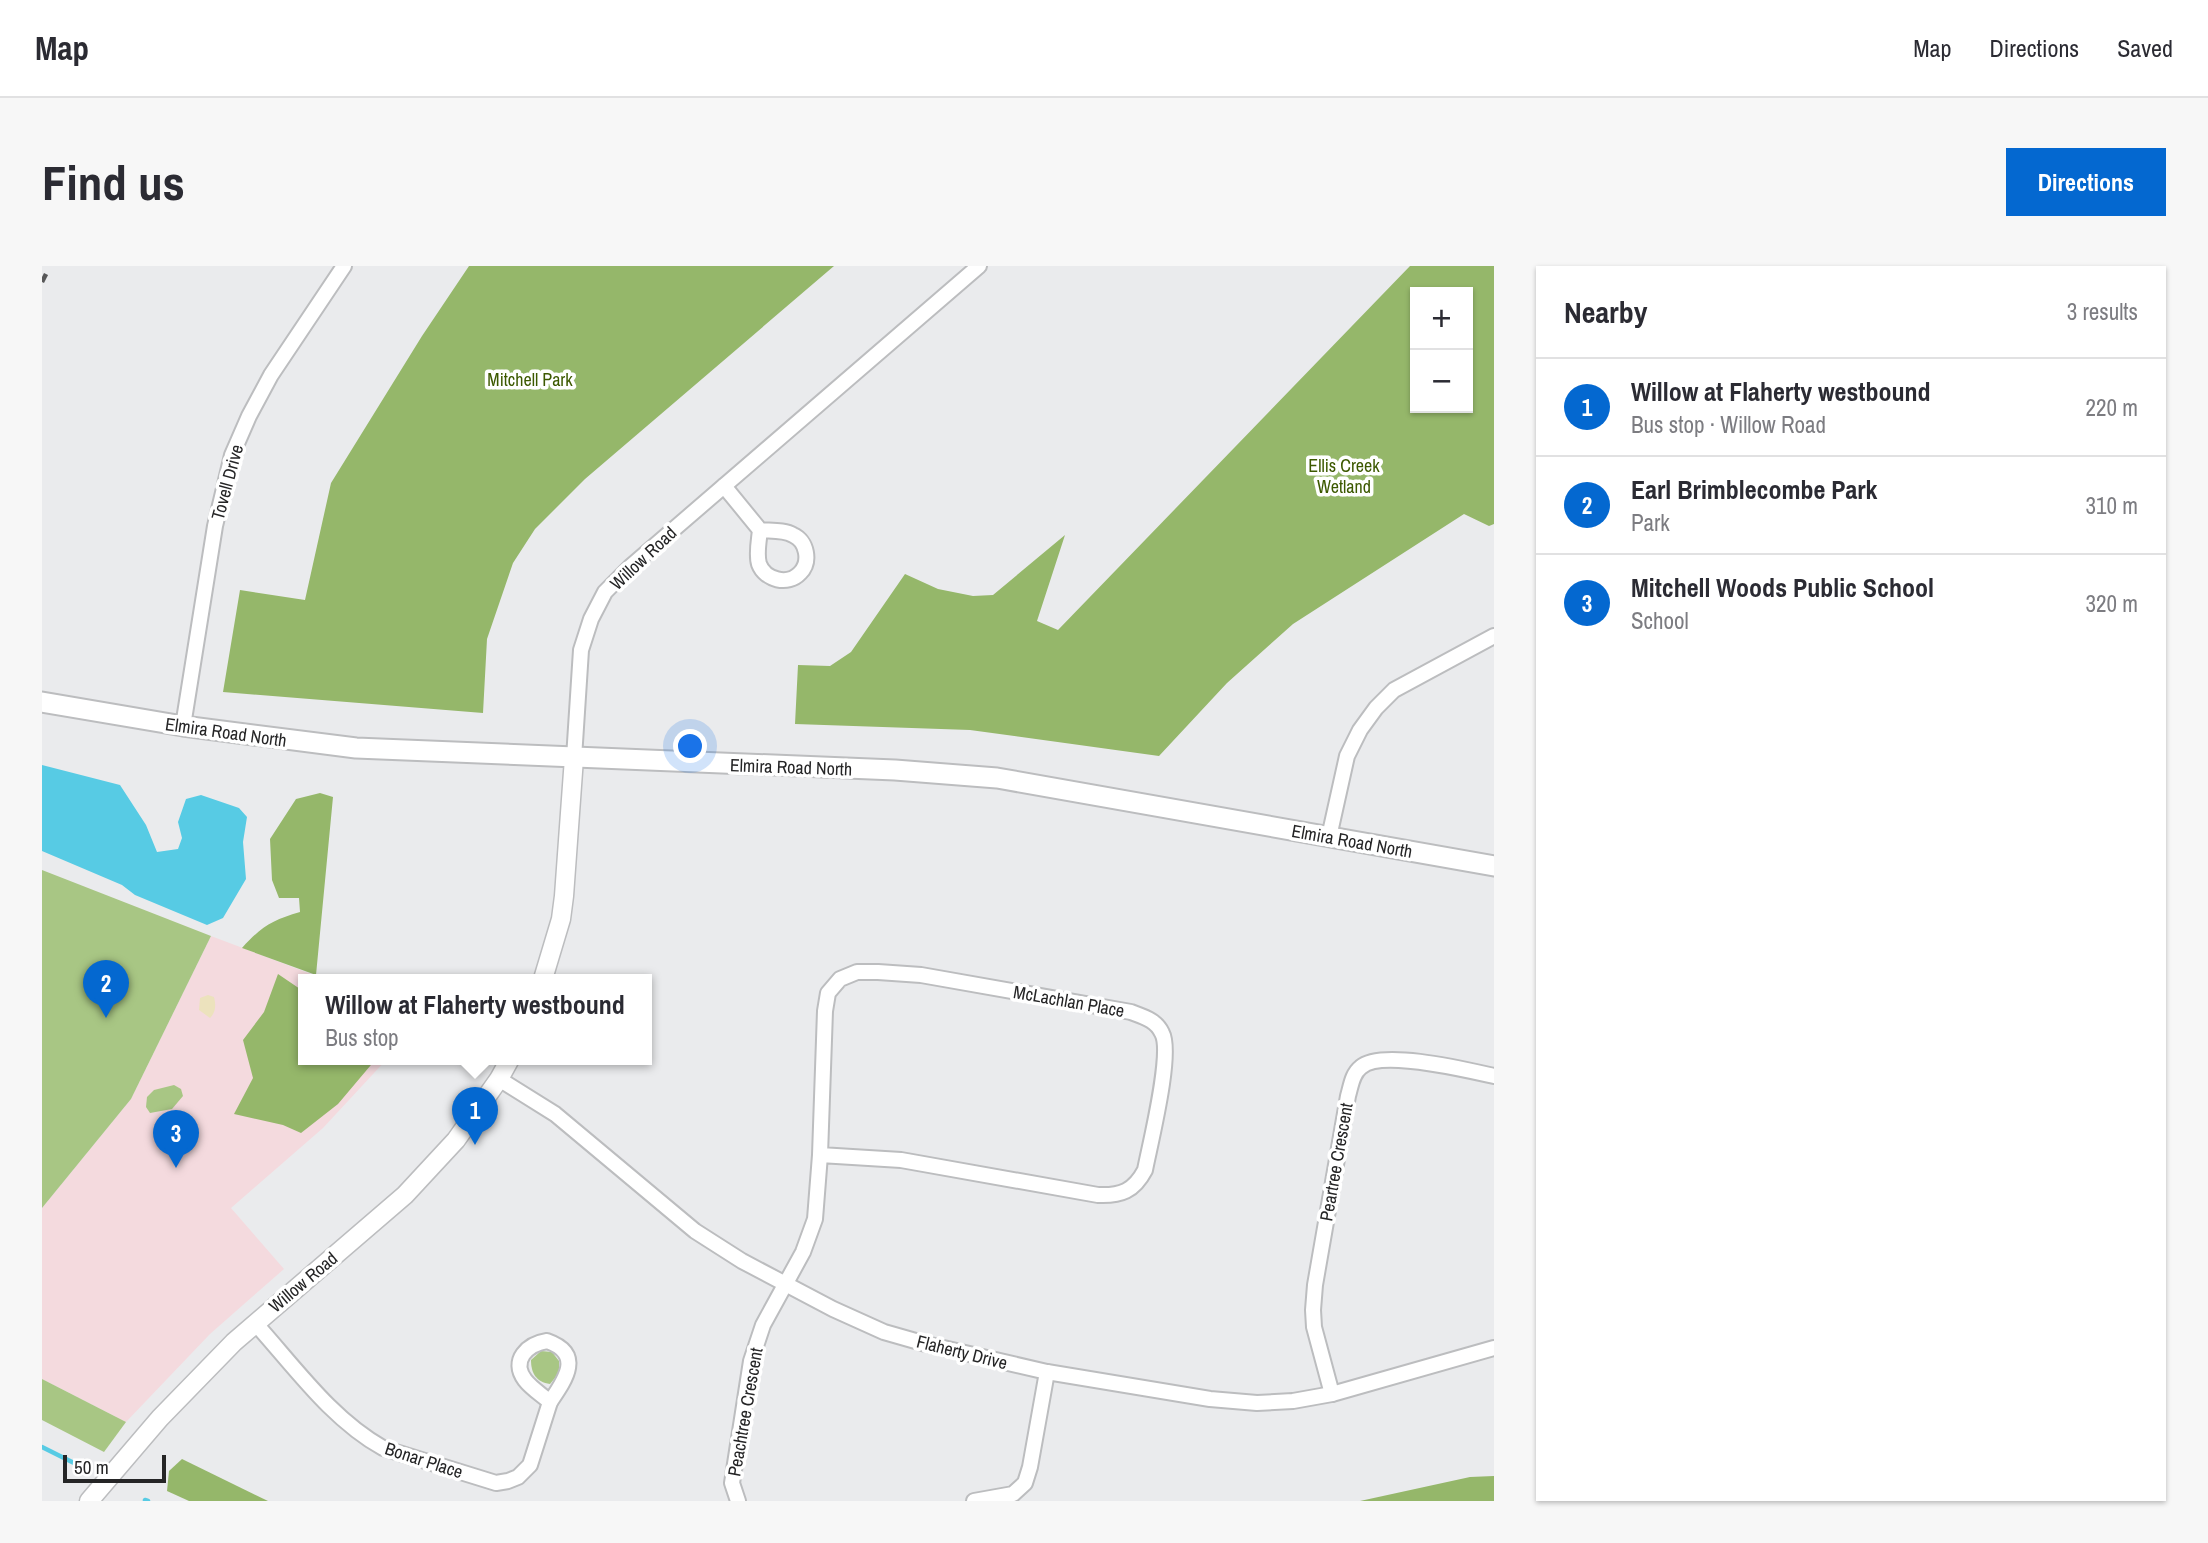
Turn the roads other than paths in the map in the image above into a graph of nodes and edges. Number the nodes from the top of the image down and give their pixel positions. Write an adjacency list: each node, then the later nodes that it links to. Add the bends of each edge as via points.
1 (344, 266): 7 (street, Tovell Drive, via 271,375 232,455 215,526)
2 (979, 266): 3 (street, Willow Road)
3 (724, 486): 4 (street); 8 (street, Willow Road, via 605,592 581,650)
4 (760, 530)
5 (1494, 636): 9 (street, via 1394,690 1376,708 1347,756)
6 (42, 702): 7 (main road, Elmira Road North)
7 (183, 726): 8 (main road, Elmira Road North, via 356,748)
8 (574, 758): 9 (main road, Elmira Road North, via 997,778); 11 (street, Willow Road, via 565,896)
9 (1329, 837): 10 (main road, Elmira Road North)
10 (1494, 866)
11 (544, 974)
12 (507, 1065): 14 (street, Willow Road)
13 (1494, 1076): 20 (street, Peartree Crescent, via 1394,1058 1373,1060 1353,1076 1313,1310)
14 (499, 1079): 16 (street, Flaherty Drive, via 555,1114 695,1231); 17 (street, Willow Road, via 456,1140 405,1195)
15 (820, 1155): 15 (street, McLachlan Place, via 828,993 840,979 857,972 921,975 1131,1012 1152,1020 1163,1034 1164,1063 1145,1170 1128,1191 1098,1195 901,1160); 16 (street, McLachlan Place, via 815,1219)
16 (784, 1285): 19 (street, Flaherty Drive, via 884,1332); 23 (street, Peachtree Crescent, via 763,1325 751,1362 732,1483)
17 (255, 1323): 21 (street, Bonar Place, via 343,1420 366,1438 383,1448 496,1483 518,1477 530,1465); 22 (street, Willow Road, via 160,1419)
18 (1494, 1348): 20 (street, Flaherty Drive)
19 (1047, 1371): 20 (street, Flaherty Drive, via 1257,1403); 24 (street, via 1025,1483 1013,1494)
20 (1332, 1394)
21 (550, 1402)
22 (89, 1501)
23 (738, 1501)
24 (974, 1501)

